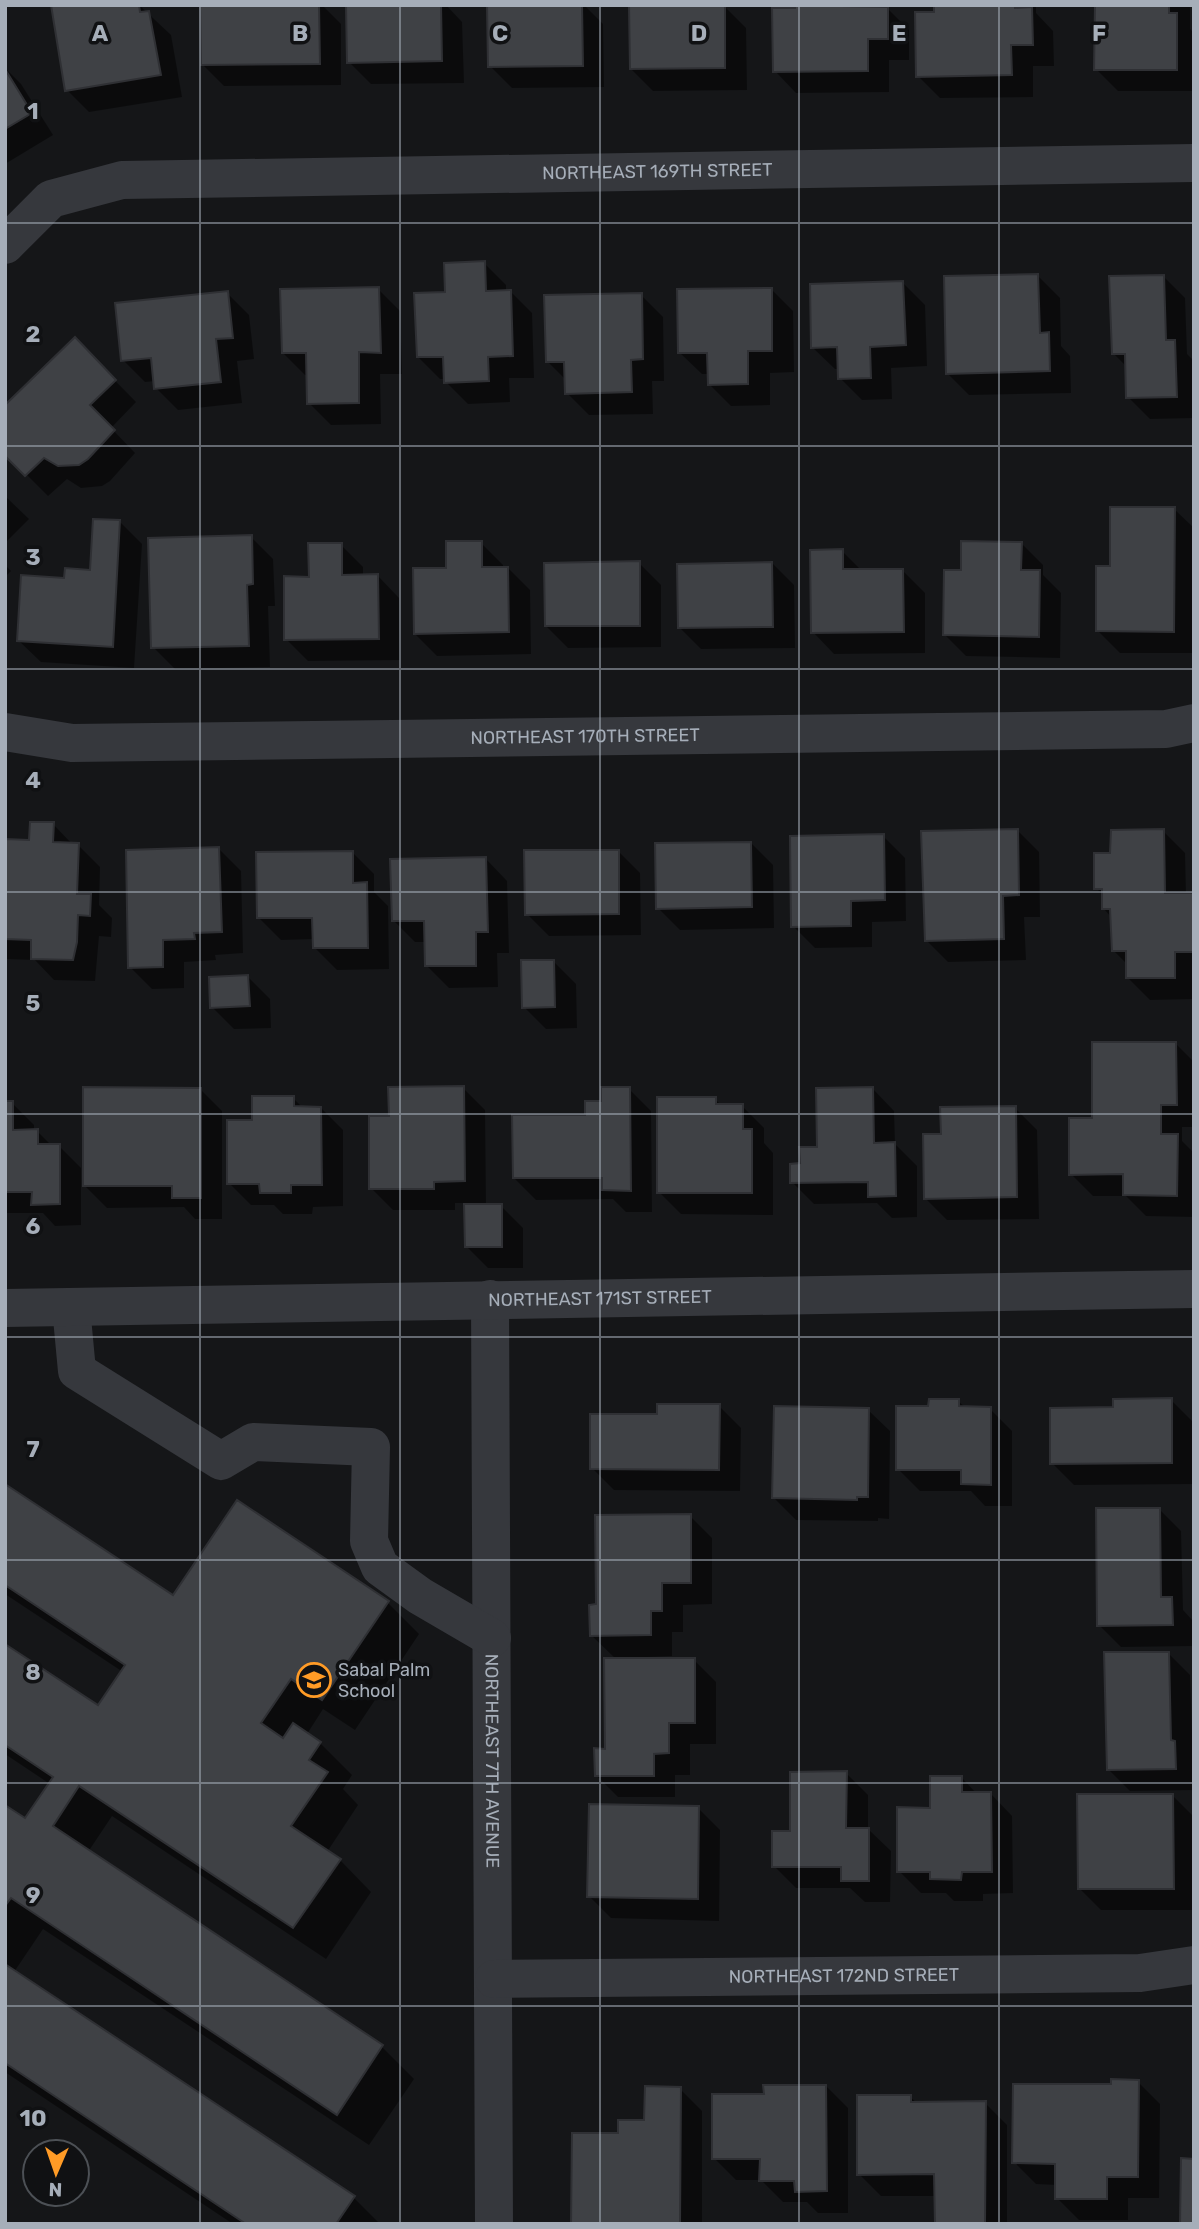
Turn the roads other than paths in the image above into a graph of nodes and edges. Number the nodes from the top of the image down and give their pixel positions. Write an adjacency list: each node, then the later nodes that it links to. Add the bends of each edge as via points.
1 (1194, 163): 2 (street, NORTHEAST 169TH STREET, via 121,180 51,199)
2 (5, 245)
3 (1184, 730): 4 (street, NORTHEAST 170TH STREET, via 72,743)
4 (5, 732)
5 (1194, 1289): 6 (street, NORTHEAST 171ST STREET)
6 (490, 1299): 7 (street, NORTHEAST 171ST STREET); 9 (street, NORTHEAST 7TH AVENUE)
7 (71, 1307): 8 (street, NORTHEAST 171ST STREET); 9 (street, via 76,1371 221,1461 253,1442 370,1447 369,1541 380,1567 419,1597)
8 (5, 1308)
9 (492, 1637): 11 (street, NORTHEAST 7TH AVENUE)
10 (1194, 1965): 11 (street, NORTHEAST 172ND STREET, via 1140,1973)
11 (494, 1979): 12 (street, NORTHEAST 7TH AVENUE)
12 (494, 2224)

